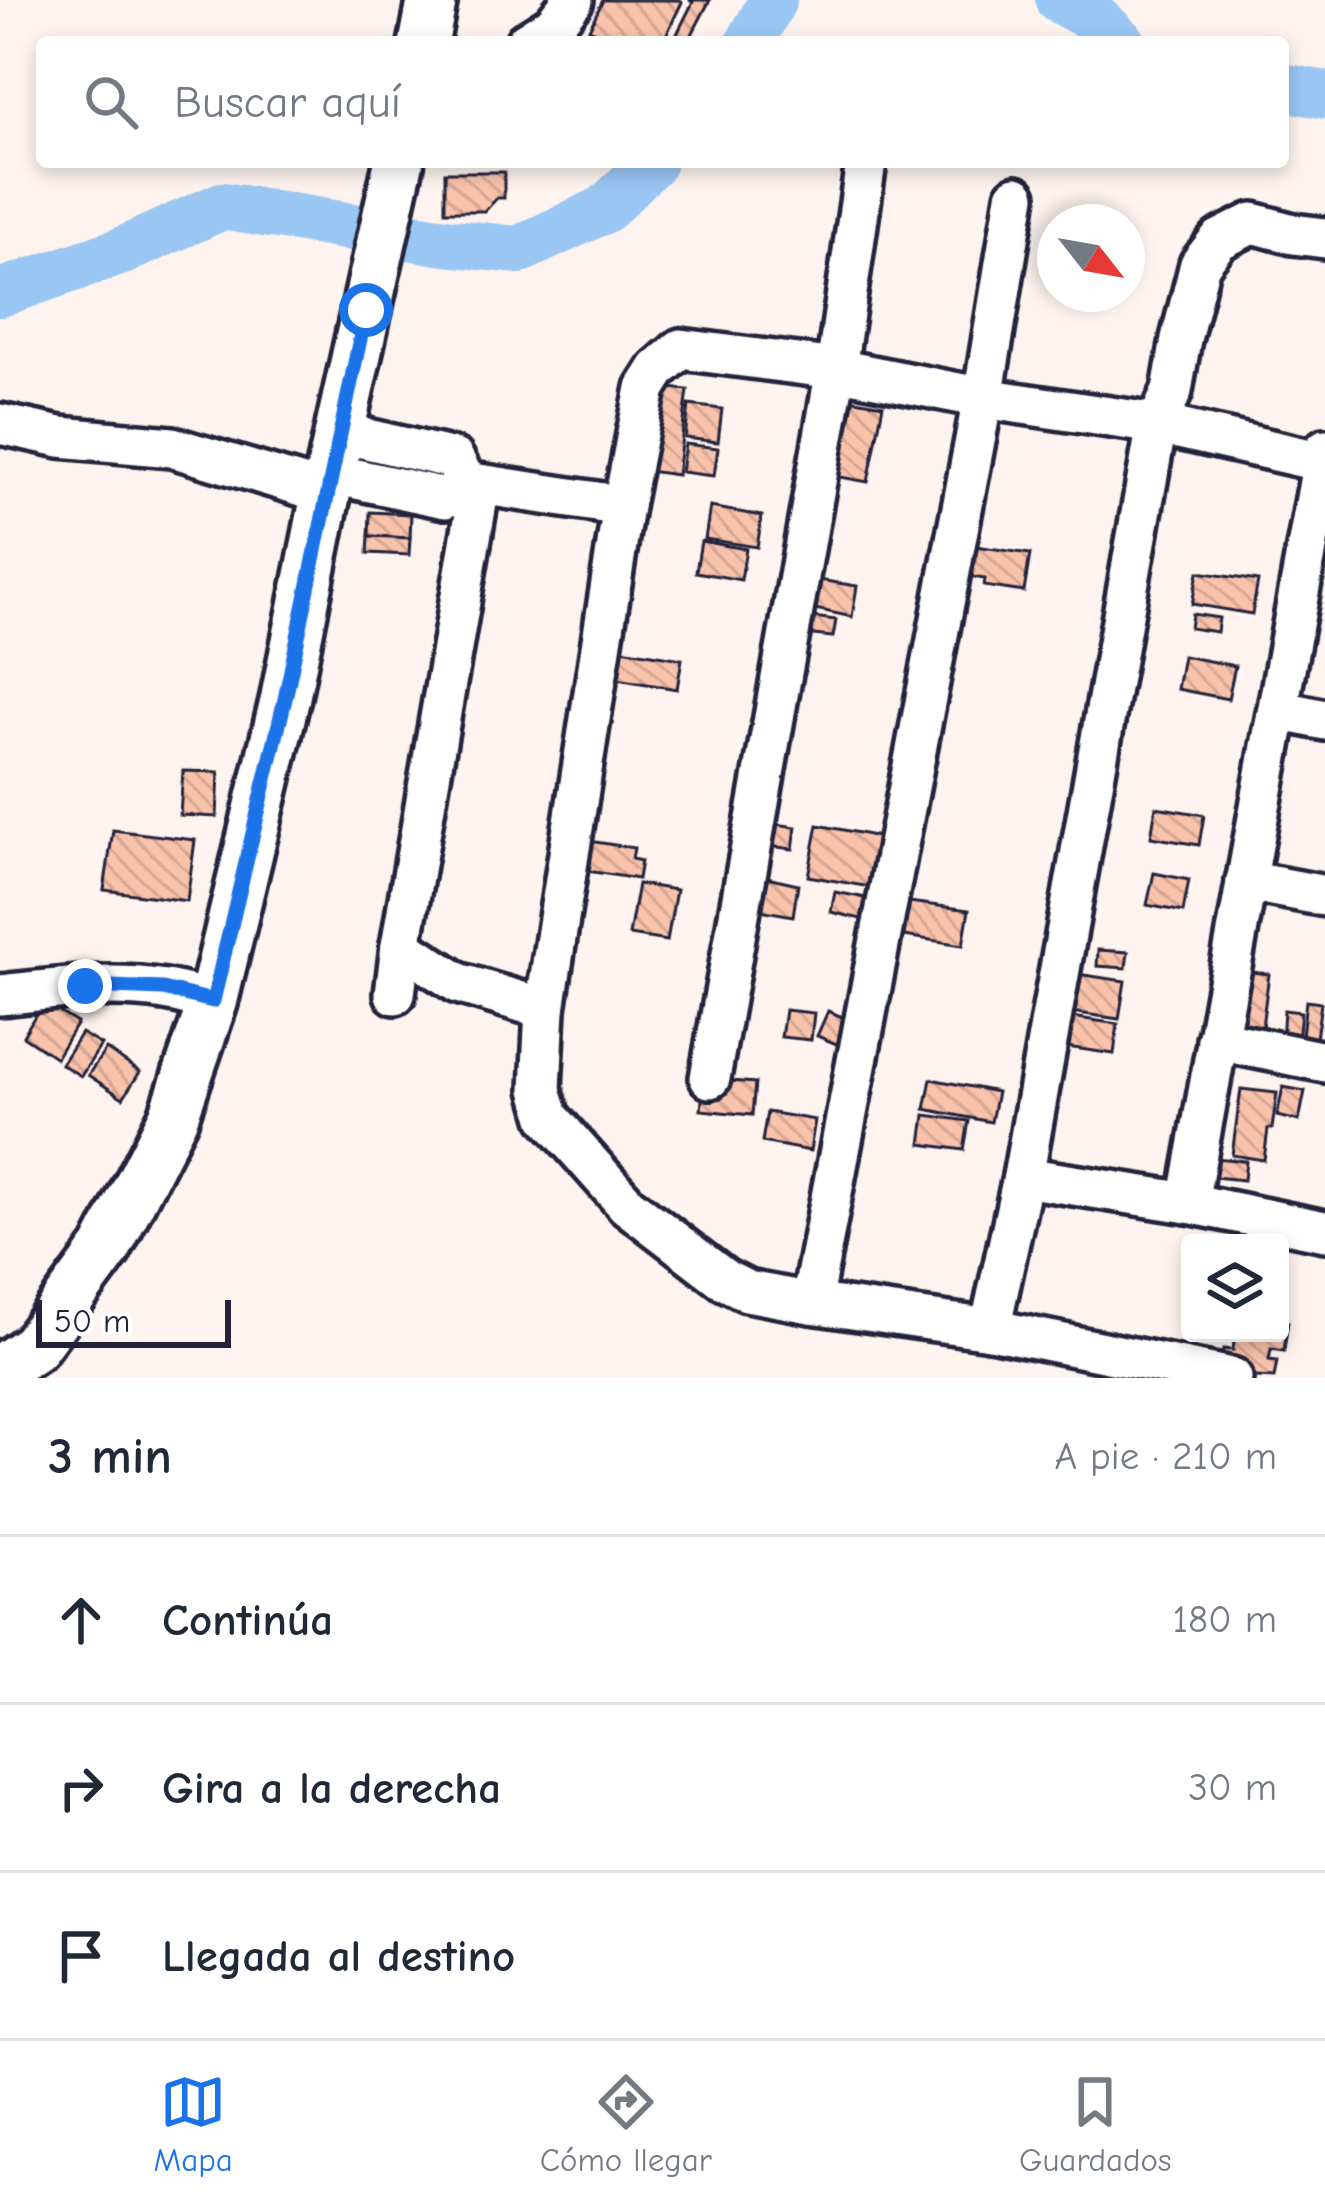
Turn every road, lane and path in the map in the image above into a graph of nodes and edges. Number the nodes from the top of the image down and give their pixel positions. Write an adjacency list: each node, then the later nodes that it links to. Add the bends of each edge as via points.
1 (432, 0): 3 (main road)
2 (573, 0): 4 (street)
3 (425, 36)
4 (536, 36)
5 (398, 168): 14 (main road)
6 (865, 168): 9 (street)
7 (1016, 196): 10 (street)
8 (1325, 238): 12 (street, via 1253,223 1219,240 1200,264)
9 (836, 369): 10 (street); 16 (street, via 681,350 646,388); 28 (street)
10 (983, 398): 12 (street); 32 (street)
11 (0, 424): 14 (street)
12 (1157, 424): 13 (street); 29 (street)
13 (1324, 455): 17 (street)
14 (333, 467): 15 (street, via 445,498); 24 (main road)
15 (473, 484): 16 (street); 21 (street)
16 (623, 506): 25 (street)
17 (1278, 710): 18 (street); 19 (street)
18 (1325, 720)
19 (1246, 881): 20 (street); 26 (street)
20 (1325, 896)
21 (401, 946): 23 (street); 25 (street, via 458,982)
22 (0, 994): 24 (street, via 118,986)
23 (395, 994)
24 (213, 1001): 34 (main road, via 173,1118 106,1249 34,1347)
25 (545, 1009): 32 (street, via 541,1089 549,1117 627,1205 725,1280)
26 (1217, 1040): 27 (street); 30 (street)
27 (1325, 1062)
28 (710, 1078)
29 (1023, 1177): 30 (street); 33 (street)
30 (1188, 1203): 31 (street)
31 (1325, 1231)
32 (811, 1303): 33 (street)
33 (990, 1329): 35 (street)
34 (0, 1370)
35 (1232, 1378)

